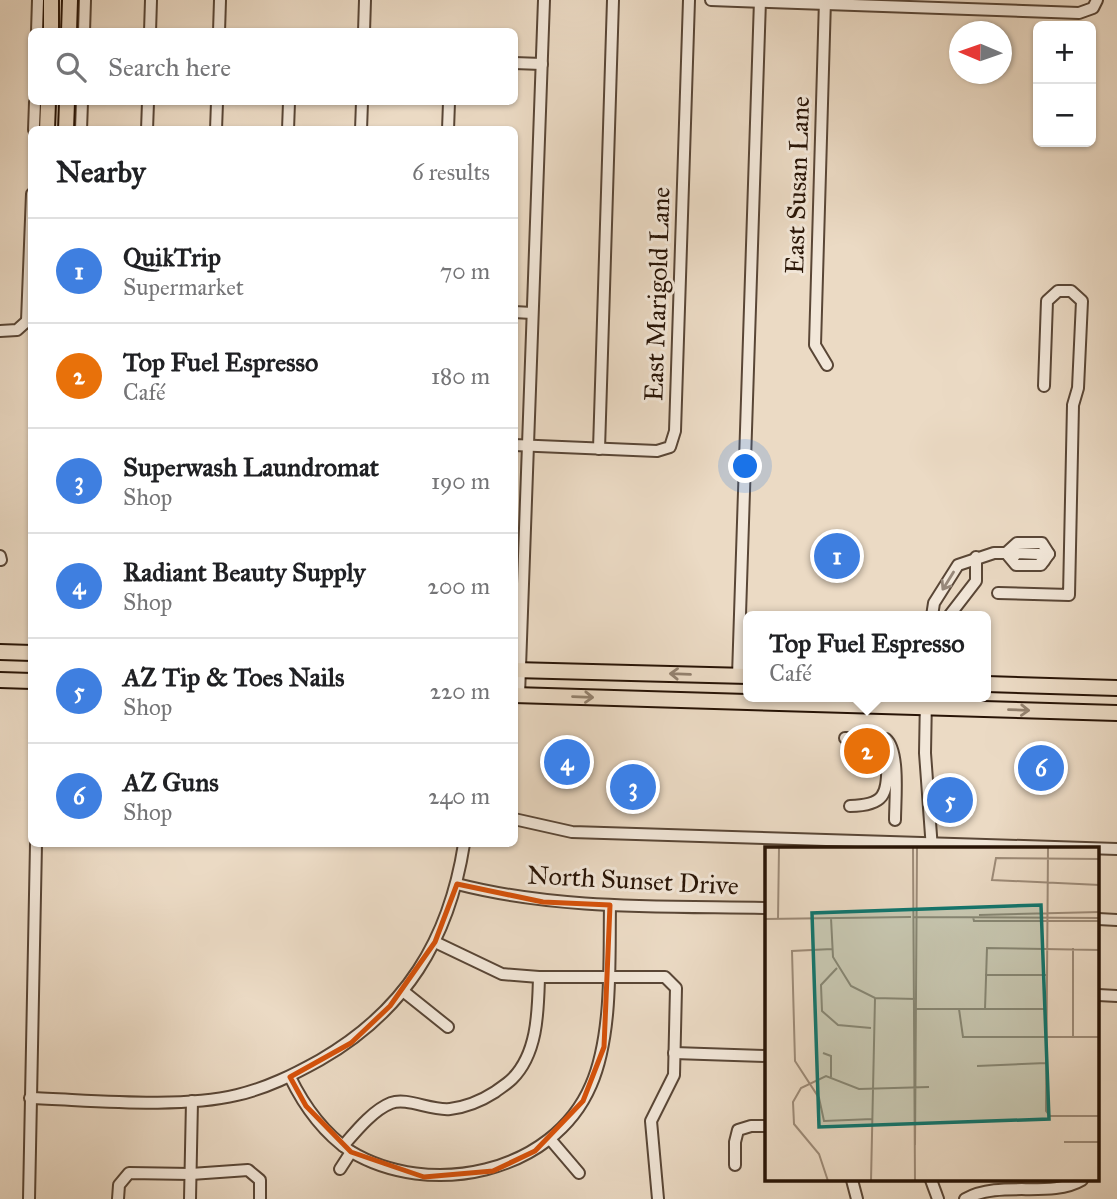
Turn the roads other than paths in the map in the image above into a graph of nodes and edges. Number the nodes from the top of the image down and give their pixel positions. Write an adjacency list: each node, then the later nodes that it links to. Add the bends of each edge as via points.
1 (38, 0): 15 (street)
2 (51, 0): 16 (main road)
3 (70, 0): 17 (main road)
4 (85, 0): 18 (street)
5 (151, 0): 19 (street)
6 (220, 0): 20 (street)
7 (365, 0): 21 (street)
8 (544, 0): 23 (street)
9 (613, 0): 50 (street)
10 (689, 0): 50 (street, East Marigold Lane, via 675,431 670,447 657,451)
11 (711, 0): 12 (street)
12 (760, 1): 13 (street); 56 (street)
13 (825, 1): 14 (street, via 1079,13); 46 (street, East Susan Lane, via 815,345)
14 (1095, 4)
15 (37, 28)
16 (51, 28)
17 (69, 28)
18 (84, 28)
19 (150, 28)
20 (219, 28)
21 (364, 28)
22 (518, 63): 23 (street)
23 (542, 64): 43 (street)
24 (35, 105): 33 (street)
25 (48, 105): 34 (main road)
26 (67, 105): 35 (main road)
27 (82, 105): 36 (street)
28 (148, 105): 37 (street)
29 (217, 105): 38 (street)
30 (289, 105): 39 (street)
31 (362, 105): 40 (street)
32 (449, 105): 41 (street)
33 (34, 126)
34 (47, 126)
35 (66, 126)
36 (80, 126)
37 (147, 126)
38 (216, 126)
39 (288, 126)
40 (361, 126)
41 (448, 126)
42 (518, 312): 43 (street)
43 (532, 313): 49 (street)
44 (28, 323): 45 (street, via 17,330)
45 (0, 331)
46 (827, 365)
47 (1044, 386): 51 (street, via 1047,301 1058,290 1071,291 1082,301 1078,388 1073,405)
48 (518, 445): 49 (street, East Marigold Lane)
49 (529, 447): 50 (street, East Marigold Lane); 59 (street)
50 (599, 449)
51 (1070, 555): 54 (street); 55 (street, via 1069,595)
52 (1009, 556): 53 (street); 54 (street, via 1016,565 1041,565); 54 (street, via 1017,543 1042,543)
53 (976, 557): 57 (street, one-way to 57, via 958,565); 58 (street, via 975,581)
54 (1047, 557)
55 (998, 593)
56 (745, 611)
57 (933, 611)
58 (952, 611)
59 (518, 651)
60 (0, 652): 61 (main road)
61 (28, 653)
62 (518, 670): 63 (main road, one-way to 62)
63 (743, 676)
64 (0, 680): 65 (main road)
65 (28, 681)
66 (991, 684): 67 (main road)
67 (1117, 688)
68 (518, 695): 69 (main road, one-way to 69)
69 (743, 699)
70 (926, 702): 71 (main road, one-way to 71); 77 (street)
71 (1117, 713)
72 (867, 738): 73 (street)
73 (890, 742): 74 (street, via 882,798 870,805); 76 (street)
74 (850, 806)
75 (518, 820): 77 (street, via 572,832)
76 (895, 820)
77 (932, 846): 80 (street)
78 (36, 847): 92 (street)
79 (463, 847): 81 (street)
80 (994, 847)
81 (457, 884): 82 (street, North Sunset Drive, via 543,902); 84 (street)
82 (610, 905): 83 (street, North Sunset Drive); 86 (street)
83 (765, 908)
84 (435, 942): 85 (street, via 502,974); 87 (street)
85 (539, 977): 86 (street); 96 (street, via 537,1019 528,1054 512,1079 483,1100 450,1109 391,1103 376,1113)
86 (608, 977): 89 (street, via 665,977 676,988); 95 (street, via 604,1047 592,1084 572,1117)
87 (403, 991): 88 (street); 91 (street, via 351,1043)
88 (449, 1027)
89 (674, 1053): 90 (street); 107 (street, via 674,1075 652,1121)
90 (765, 1056)
91 (290, 1077): 93 (street, via 235,1096); 96 (street, via 317,1120)
92 (30, 1098): 93 (street); 103 (street)
93 (192, 1101): 100 (street)
94 (765, 1126): 97 (street, via 738,1130)
95 (550, 1139): 96 (street, via 516,1162 469,1177 401,1172); 99 (street)
96 (347, 1149): 98 (street)
97 (735, 1166)
98 (340, 1170)
99 (579, 1173)
100 (191, 1174): 104 (street, via 130,1173 119,1185); 105 (street); 106 (street, via 248,1170 260,1180)
101 (932, 1182): 108 (street)
102 (1079, 1182): 109 (street, via 1053,1195 988,1193)
103 (29, 1199)
104 (118, 1199)
105 (190, 1199)
106 (260, 1199)
107 (658, 1199)
108 (938, 1199)
109 (965, 1199)

